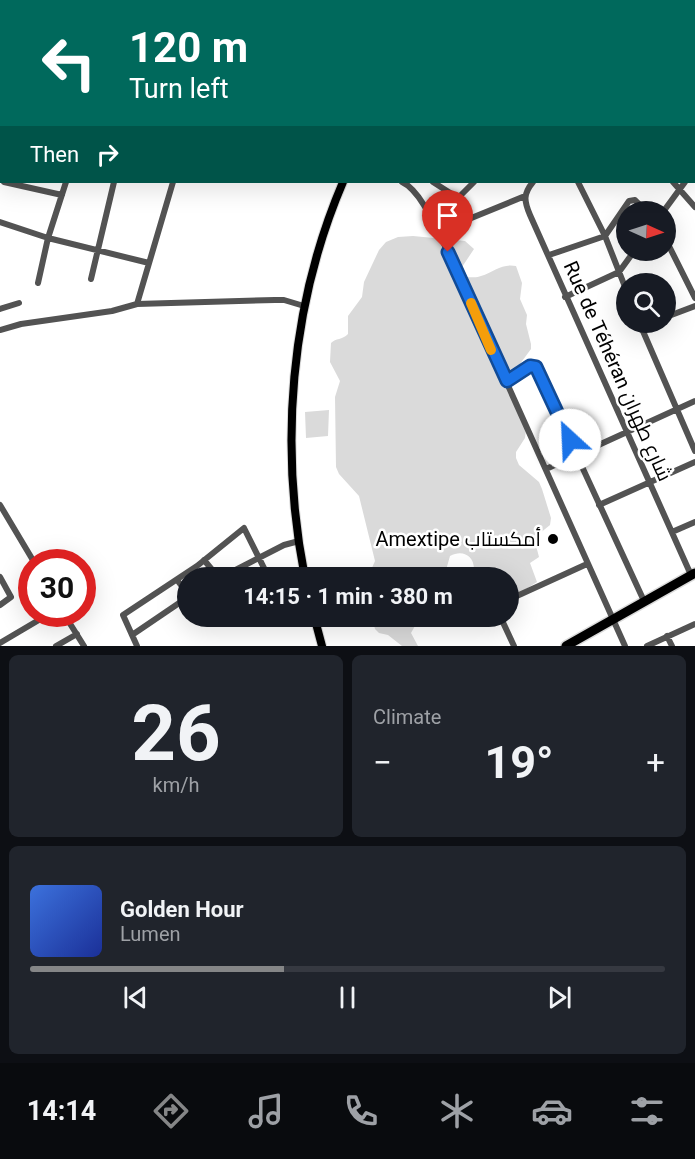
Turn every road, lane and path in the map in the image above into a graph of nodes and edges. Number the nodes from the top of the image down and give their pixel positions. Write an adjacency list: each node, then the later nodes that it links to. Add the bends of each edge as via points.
1 (11, 183): 14 (street)
2 (66, 183): 14 (street)
3 (114, 183): 23 (street)
4 (173, 183): 27 (street)
5 (343, 183): 35 (main road, via 320,242)
6 (404, 183): 20 (street, via 411,188)
7 (436, 183): 8 (street, via 458,198)
8 (473, 183)
9 (532, 183): 15 (street)
10 (578, 183): 21 (street)
11 (674, 183): 13 (street)
12 (684, 183): 13 (street)
13 (678, 189): 16 (street); 17 (street)
14 (62, 195): 22 (street)
15 (525, 196): 20 (street); 24 (street, Rue de Téhéran شارع طهران)
16 (670, 201)
17 (695, 207)
18 (616, 219): 21 (street)
19 (0, 222): 22 (street)
20 (437, 232): 41 (street)
21 (605, 236): 24 (street); 28 (street)
22 (48, 238): 23 (street); 30 (street)
23 (97, 249): 27 (street); 29 (street)
24 (549, 255): 31 (street, Rue de Téhéran شارع طهران)
25 (676, 260): 32 (street)
26 (626, 261): 28 (street)
27 (149, 263): 34 (street)
28 (619, 272): 31 (street)
29 (91, 279)
30 (38, 283)
31 (565, 297): 44 (street, Rue de Téhéran شارع طهران)
32 (695, 298)
33 (19, 303): 37 (street)
34 (137, 304): 35 (street, via 284,300); 39 (street)
35 (304, 306): 54 (main road, via 292,425)
36 (695, 306): 38 (street)
37 (0, 309)
38 (676, 313)
39 (0, 330)
40 (644, 333): 43 (street)
41 (507, 381): 46 (street, via 530,366 536,367); 48 (street)
42 (695, 400): 43 (street)
43 (677, 409): 44 (street); 45 (street)
44 (627, 431): 46 (street); 49 (street, Rue de Téhéran شارع طهران)
45 (695, 451)
46 (576, 455): 48 (street); 51 (street)
47 (695, 462): 49 (street)
48 (546, 469): 58 (street)
49 (650, 482): 51 (street); 53 (street, Rue de Téhéran شارع طهران)
50 (0, 505): 55 (street)
51 (599, 505): 69 (street)
52 (694, 524): 53 (street)
53 (672, 532): 64 (street, Rue de Téhéran شارع طهران)
54 (299, 541): 56 (street); 63 (main road)
55 (26, 549)
56 (259, 557): 57 (street, via 244,528); 61 (street); 62 (street)
57 (204, 560): 59 (street); 60 (street)
58 (587, 564): 68 (street); 72 (street)
59 (195, 567)
60 (210, 567)
61 (243, 567)
62 (264, 567)
63 (303, 567)
64 (693, 574): 69 (highway)
65 (0, 577): 67 (street)
66 (177, 580): 79 (street, via 123,615)
67 (2, 585): 71 (street, via 11,597)
68 (519, 595)
69 (644, 601): 72 (highway)
70 (177, 604): 79 (street)
71 (0, 605)
72 (612, 620): 87 (highway); 88 (street)
73 (695, 624): 80 (street)
74 (27, 627): 81 (street)
75 (72, 627): 78 (street)
76 (317, 627): 85 (main road)
77 (505, 627): 86 (street)
78 (77, 634): 82 (street); 83 (street)
79 (132, 635): 84 (street)
80 (667, 636): 89 (street); 90 (street)
81 (0, 643)
82 (56, 646)
83 (84, 646)
84 (137, 646)
85 (322, 646)
86 (514, 646)
87 (566, 646)
88 (625, 646)
89 (647, 646)
90 (672, 646)

